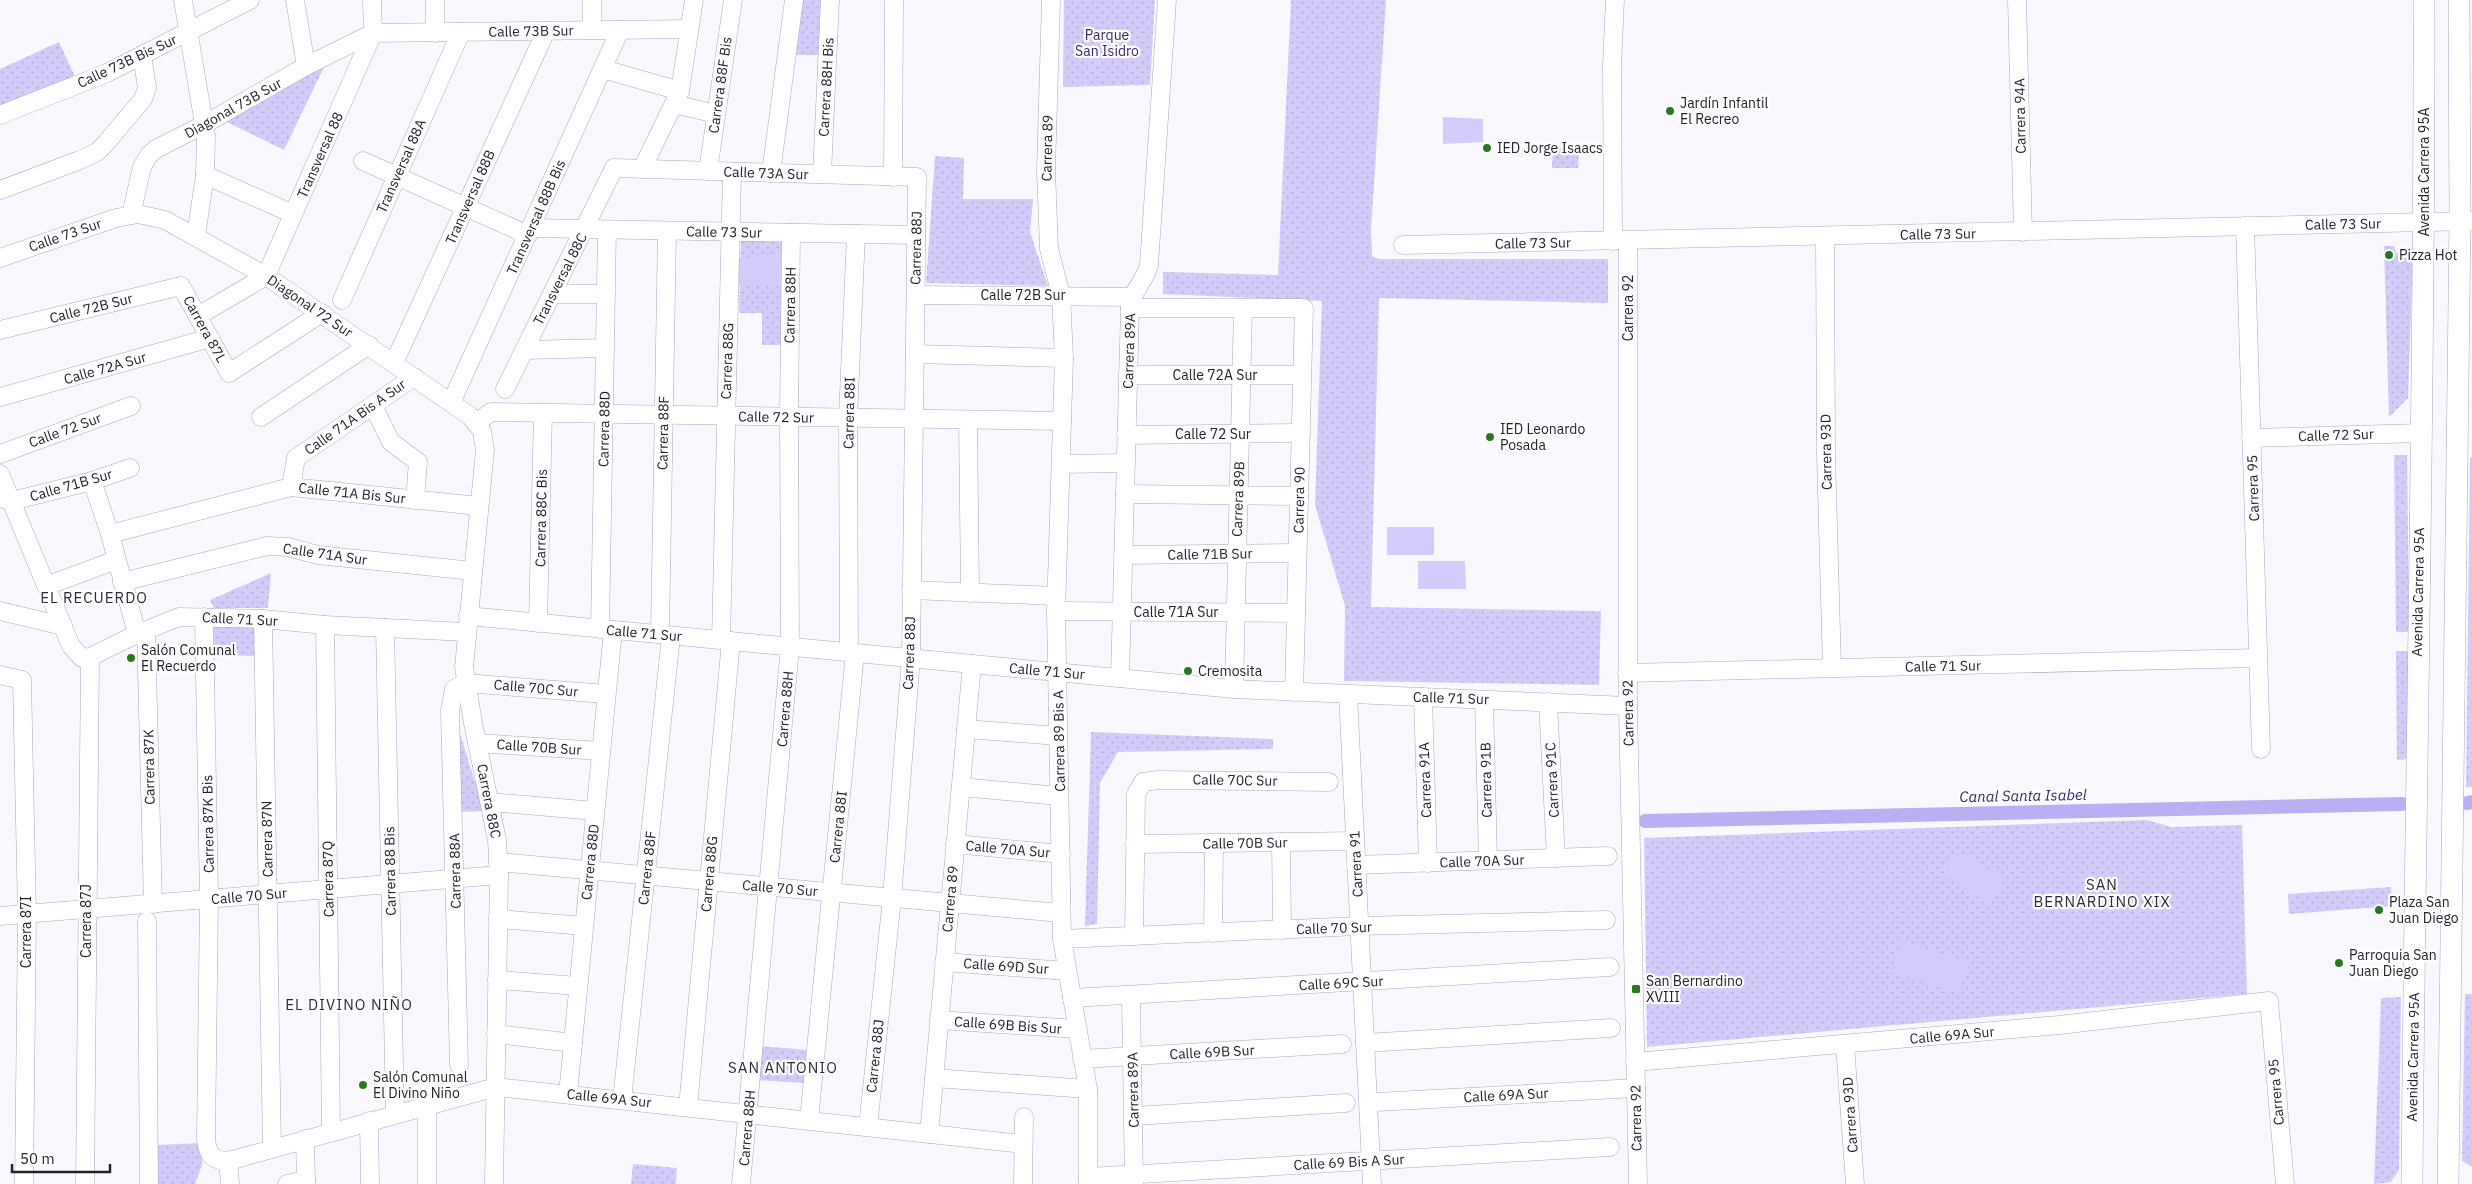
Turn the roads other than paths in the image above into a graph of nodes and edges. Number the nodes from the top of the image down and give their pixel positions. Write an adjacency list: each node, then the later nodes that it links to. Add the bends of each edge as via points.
1 (183, 0): 24 (street)
2 (250, 0): 24 (street, Calle 73B Bis Sur)
3 (295, 0): 27 (street)
4 (372, 0): 25 (street)
5 (435, 0): 22 (street)
6 (592, 0): 19 (street)
7 (694, 0): 18 (street)
8 (733, 0): 30 (street, Carrera 88F Bis)
9 (794, 0): 38 (street)
10 (830, 0): 39 (street, Carrera 88H Bis)
11 (894, 0): 42 (street)
12 (1050, 0): 70 (street, Carrera 89, via 1046,170 1049,249)
13 (1167, 0): 72 (street, Carrera 89A, via 1149,265)
14 (1615, 0): 62 (street, Carrera 92, via 1612,65)
15 (2017, 0): 56 (street, Carrera 94A)
16 (2424, 0): 49 (main road, Avenida Carrera 95A)
17 (2459, 0): 48 (main road)
18 (689, 28): 20 (street, Calle 73B Sur); 29 (street)
19 (592, 30): 20 (street, Calle 73B Sur); 21 (street, Calle 73B Sur)
20 (620, 30): 28 (street, Transversal 88B Bis)
21 (546, 31): 23 (street, Calle 73B Sur); 45 (street, Transversal 88B)
22 (435, 32): 23 (street, Calle 73B Sur); 25 (street, Calle 73B Sur)
23 (461, 32): 41 (street, Transversal 88A)
24 (188, 33): 26 (street, Calle 73B Bis Sur); 32 (street)
25 (373, 33): 27 (street, Diagonal 73B Sur); 47 (street, Transversal 88)
26 (142, 55): 31 (street, Calle 73B Bis Sur, via 107,73); 44 (street, via 146,88 143,99 97,152)
27 (306, 66): 32 (street, Diagonal 73B Sur)
28 (603, 69): 29 (street); 54 (street, Transversal 88B Bis)
29 (677, 98): 30 (street); 35 (street)
30 (716, 114): 36 (street, Carrera 88F Bis)
31 (0, 115)
32 (206, 124): 40 (street); 46 (street, Diagonal 73B Sur, via 149,155 142,167)
33 (363, 161): 41 (street, Calle 73 Sur)
34 (614, 168): 35 (street, Calle 73A Sur); 51 (street, Transversal 88C)
35 (642, 169): 36 (street, Calle 73A Sur)
36 (708, 171): 37 (street, Calle 73A Sur)
37 (732, 172): 38 (street, Calle 73A Sur); 55 (street, Carrera 88G)
38 (771, 173): 39 (street, Calle 73A Sur)
39 (822, 174): 42 (street, Calle 73A Sur)
40 (205, 175): 47 (street); 60 (street)
41 (397, 176): 45 (street, Calle 73 Sur); 71 (street, Transversal 88A)
42 (893, 176): 43 (street, Calle 73A Sur)
43 (917, 177): 59 (street, Carrera 88J)
44 (0, 190)
45 (465, 207): 54 (street, Calle 73 Sur); 84 (street, Transversal 88B)
46 (131, 214): 60 (street, Diagonal 72 Sur, via 157,217); 64 (street, Calle 73 Sur)
47 (293, 214): 65 (street, Transversal 88)
48 (2466, 221): 49 (street, Calle 73 Sur); 105 (main road)
49 (2424, 222): 50 (street, Calle 73 Sur); 107 (main road, Avenida Carrera 95A)
50 (2245, 226): 56 (street, Calle 73 Sur); 110 (street, Carrera 95)
51 (585, 229): 52 (street, Calle 73 Sur); 54 (street, Calle 73 Sur); 67 (street, Transversal 88C)
52 (607, 230): 53 (street, Calle 73 Sur); 68 (street, Carrera 88D)
53 (667, 231): 55 (street, Calle 73 Sur); 96 (street, Carrera 88F)
54 (529, 232): 91 (street, Transversal 88B Bis)
55 (731, 232): 57 (street, Calle 73 Sur); 97 (street, Carrera 88G)
56 (2023, 232): 61 (street, Calle 73 Sur)
57 (791, 233): 58 (street, Calle 73 Sur); 99 (street, Carrera 88H)
58 (856, 234): 59 (street, Calle 73 Sur); 100 (street, Carrera 88I)
59 (916, 235): 69 (street, Carrera 88J)
60 (196, 236): 65 (street, Diagonal 72 Sur)
61 (1825, 236): 62 (street, Calle 73 Sur); 156 (street, Carrera 93D, via 1826,455)
62 (1620, 241): 63 (street, Calle 73 Sur); 158 (street, Carrera 92)
63 (1403, 245)
64 (0, 258)
65 (266, 276): 75 (street, Diagonal 72 Sur); 76 (street)
66 (181, 286): 76 (street, Carrera 87L); 77 (street, Calle 72B Sur)
67 (552, 294): 68 (street); 81 (street, Transversal 88C)
68 (606, 294): 80 (street, Carrera 88D)
69 (916, 295): 70 (street, Calle 72B Sur); 82 (street, Carrera 88J)
70 (1061, 295): 72 (street, Calle 72B Sur); 83 (street, Carrera 89 Bis A)
71 (342, 300)
72 (1130, 303): 73 (street, Calle 72B Sur); 85 (street, Carrera 89A)
73 (1243, 308): 74 (street, Calle 72B Sur); 86 (street, Carrera 89B)
74 (1304, 308): 87 (street, Carrera 90)
75 (322, 313): 78 (street, Carrera 87L, via 229,373); 79 (street, Diagonal 72 Sur)
76 (198, 316): 78 (street, Carrera 87L)
77 (0, 330)
78 (210, 338): 90 (street, Calle 72A Sur)
79 (369, 345): 84 (street, Diagonal 72 Sur); 98 (street)
80 (605, 348): 81 (street); 95 (street, Carrera 88D)
81 (525, 350): 89 (street, Transversal 88C)
82 (915, 354): 83 (street); 101 (street, Carrera 88J)
83 (1064, 358): 103 (street, Carrera 89 Bis A)
84 (394, 363): 88 (street, Diagonal 72 Sur)
85 (1128, 375): 86 (street, Calle 72A Sur); 109 (street, Carrera 89A)
86 (1241, 375): 87 (street, Calle 72A Sur); 108 (street, Carrera 89B)
87 (1302, 375): 106 (street, Carrera 90)
88 (414, 377): 91 (street, Diagonal 72 Sur); 93 (street, Calle 71A Bis A Sur)
89 (505, 389)
90 (0, 397)
91 (452, 403): 104 (street, Diagonal 72 Sur)
92 (131, 406): 111 (street, Calle 72 Sur)
93 (373, 406): 117 (street, Calle 71A Bis A Sur, via 296,458); 122 (street, via 391,442 418,462)
94 (543, 413): 95 (street, Calle 72 Sur); 104 (street, Calle 72 Sur, via 491,412); 141 (street, Carrera 88C Bis)
95 (604, 414): 96 (street, Calle 72 Sur); 146 (street, Carrera 88D)
96 (664, 415): 97 (street, Calle 72 Sur); 148 (street, Carrera 88F)
97 (726, 416): 99 (street, Calle 72 Sur); 149 (street, Carrera 88G)
98 (260, 417)
99 (789, 417): 100 (street, Calle 72 Sur); 150 (street, Carrera 88H)
100 (848, 418): 101 (street, Calle 72 Sur); 151 (street, Carrera 88I)
101 (914, 419): 102 (street, Calle 72 Sur); 132 (street, Carrera 88J)
102 (968, 420): 103 (street, Calle 72 Sur); 133 (street)
103 (1062, 421): 113 (street, Carrera 89 Bis A)
104 (476, 423): 123 (street, Carrera 88C, via 482,431 485,450)
105 (2464, 430): 282 (main road)
106 (1300, 433): 108 (street, Calle 72 Sur); 120 (street, Carrera 90)
107 (2421, 433): 110 (street, Calle 72 Sur); 281 (main road, Avenida Carrera 95A)
108 (1240, 434): 109 (street, Calle 72 Sur); 119 (street, Carrera 89B)
109 (1126, 435): 112 (street, Carrera 89A)
110 (2251, 438): 154 (street, Carrera 95)
111 (0, 454)
112 (1126, 463): 113 (street); 118 (street, Carrera 89A)
113 (1061, 464): 134 (street, Carrera 89 Bis A)
114 (130, 468): 116 (street, Calle 71B Sur)
115 (0, 474): 121 (street)
116 (92, 481): 121 (street, Calle 71B Sur); 124 (street, Carrera 87K)
117 (291, 487): 122 (street, Calle 71A Bis Sur); 124 (street, Calle 71A Bis Sur)
118 (1125, 494): 119 (street); 127 (street, Carrera 89A)
119 (1238, 495): 120 (street); 125 (street, Carrera 89B)
120 (1299, 496): 126 (street, Carrera 90)
121 (6, 499): 131 (street)
122 (416, 500): 123 (street, Calle 71A Bis Sur)
123 (479, 506): 129 (street, Carrera 88C)
124 (110, 534): 128 (street, Carrera 87K)
125 (1236, 553): 126 (street, Calle 71B Sur); 127 (street, Calle 71B Sur); 137 (street, Carrera 89B)
126 (1298, 553): 138 (street, Carrera 90)
127 (1123, 555): 136 (street, Carrera 89A)
128 (116, 560): 130 (street, Carrera 87K); 131 (street)
129 (472, 571): 130 (street, Calle 71A Sur, via 318,555 288,547 268,546); 142 (street, Carrera 88C)
130 (122, 582): 147 (street, Carrera 87K)
131 (46, 586): 144 (street)
132 (912, 590): 133 (street, Calle 71A Sur); 153 (street, Carrera 88J)
133 (970, 593): 134 (street, Calle 71A Sur)
134 (1056, 604): 136 (street, Calle 71A Sur); 157 (street, Carrera 89 Bis A)
135 (0, 611): 144 (street)
136 (1122, 611): 137 (street, Calle 71A Sur); 160 (street, Carrera 89A)
137 (1235, 612): 138 (street, Calle 71A Sur); 162 (street, Carrera 89B)
138 (1296, 613): 163 (street, Carrera 90)
139 (204, 617): 140 (street, Calle 71 Sur); 147 (street, Calle 71 Sur, via 179,617); 202 (street, Carrera 87K Bis)
140 (263, 619): 143 (street, Calle 71 Sur); 200 (street, Carrera 87N)
141 (538, 623): 142 (street, Calle 71 Sur); 146 (street, Calle 71 Sur)
142 (467, 624): 145 (street, Calle 71 Sur); 161 (street, Carrera 88C)
143 (325, 625): 145 (street, Calle 71 Sur); 198 (street, Carrera 87Q)
144 (63, 626): 152 (street, via 71,646)
145 (385, 628): 196 (street, Carrera 88 Bis)
146 (606, 629): 148 (street, Calle 71 Sur); 164 (street, Carrera 88D)
147 (142, 632): 152 (street, Calle 71 Sur); 204 (street, Carrera 87K)
148 (665, 635): 149 (street, Calle 71 Sur); 193 (street, Carrera 88F)
149 (726, 641): 150 (street, Calle 71 Sur); 195 (street, Carrera 88G)
150 (790, 647): 151 (street, Calle 71 Sur); 197 (street, Carrera 88H)
151 (852, 653): 153 (street, Calle 71 Sur); 199 (street, Carrera 88I)
152 (86, 658): 205 (street, Carrera 87J)
153 (911, 658): 155 (street, Calle 71 Sur); 201 (street, Carrera 88J)
154 (2258, 658): 156 (street, Calle 71 Sur); 173 (street, Carrera 95)
155 (972, 664): 157 (street, Calle 71 Sur); 170 (street, Carrera 89)
156 (1832, 668): 158 (street, Calle 71 Sur)
157 (1057, 672): 160 (street, Calle 71 Sur); 171 (street, Carrera 89 Bis A)
158 (1628, 674): 169 (street, Carrera 92)
159 (0, 675): 207 (street, Carrera 87I, via 22,680)
160 (1120, 678): 162 (street, Calle 71 Sur)
161 (465, 682): 164 (street, Calle 70C Sur); 172 (street, Carrera 88C); 194 (street, Carrera 88A, via 454,688 450,711)
162 (1234, 689): 163 (street, Calle 71 Sur)
163 (1294, 692): 165 (street, Calle 71 Sur)
164 (606, 694): 174 (street, Carrera 88D)
165 (1348, 694): 166 (street, Calle 71 Sur); 180 (street, Carrera 91)
166 (1423, 697): 167 (street, Calle 71 Sur); 189 (street, Carrera 91A)
167 (1484, 700): 168 (street, Calle 71 Sur); 188 (street, Carrera 91B)
168 (1548, 702): 169 (street, Calle 71 Sur); 187 (street, Carrera 91C)
169 (1628, 706): 237 (street, Carrera 92)
170 (966, 729): 171 (street); 176 (street, Carrera 89)
171 (1058, 736): 177 (street, Carrera 89 Bis A)
172 (477, 743): 174 (street, Calle 70B Sur); 178 (street, Carrera 88C)
173 (2260, 749)
174 (601, 751): 179 (street, Carrera 88D)
175 (1329, 782): 184 (street, Calle 70C Sur, via 1143,782 1136,794)
176 (960, 786): 177 (street); 183 (street, Carrera 89)
177 (1060, 796): 185 (street, Carrera 89 Bis A)
178 (490, 802): 179 (street); 191 (street, Carrera 88C)
179 (595, 811): 192 (street, Carrera 88D)
180 (1355, 841): 181 (street, Calle 70B Sur); 190 (street, Carrera 91)
181 (1281, 842): 182 (street, Calle 70B Sur); 214 (street)
182 (1214, 843): 184 (street, Calle 70B Sur); 215 (street)
183 (955, 844): 185 (street, Calle 70A Sur); 203 (street, Carrera 89)
184 (1135, 844): 216 (street)
185 (1060, 854): 206 (street, Carrera 89 Bis A)
186 (1608, 856): 187 (street, Calle 70A Sur)
187 (1556, 858): 188 (street, Calle 70A Sur)
188 (1488, 860): 189 (street, Calle 70A Sur)
189 (1428, 862): 190 (street, Calle 70A Sur)
190 (1356, 865): 213 (street, Carrera 91)
191 (499, 869): 192 (street, Calle 70 Sur); 194 (street, Calle 70 Sur); 209 (street, Carrera 88C)
192 (589, 870): 193 (street, Calle 70 Sur); 212 (street, Carrera 88D)
193 (646, 875): 195 (street, Calle 70 Sur); 244 (street, Carrera 88F)
194 (454, 879): 196 (street, Calle 70 Sur); 238 (street, Carrera 88A)
195 (709, 881): 197 (street, Calle 70 Sur); 248 (street, Carrera 88G)
196 (390, 884): 198 (street, Calle 70 Sur); 249 (street, Carrera 88 Bis)
197 (770, 887): 199 (street, Calle 70 Sur); 250 (street, Carrera 88H)
198 (328, 889): 200 (street, Calle 70 Sur); 256 (street, Carrera 87Q)
199 (832, 892): 201 (street, Calle 70 Sur); 253 (street, Carrera 88I)
200 (268, 894): 202 (street, Calle 70 Sur); 261 (street, Carrera 87N)
201 (892, 898): 203 (street, Calle 70 Sur); 255 (street, Carrera 88J)
202 (209, 899): 204 (street, Calle 70 Sur); 262 (street, Carrera 87K Bis, via 207,1152 213,1158)
203 (950, 903): 206 (street, Calle 70 Sur); 218 (street, Carrera 89)
204 (152, 904): 205 (street, Calle 70 Sur)
205 (86, 909): 207 (street, Calle 70 Sur); 268 (street, Carrera 87J)
206 (1061, 913): 217 (street, Carrera 89 Bis A)
207 (27, 914): 208 (street, Calle 70 Sur); 267 (street, Carrera 87I)
208 (0, 916)
209 (498, 919): 212 (street); 221 (street, Carrera 88C)
210 (1606, 920): 213 (street, Calle 70 Sur)
211 (147, 921): 269 (street)
212 (584, 926): 223 (street, Carrera 88D)
213 (1359, 926): 214 (street, Calle 70 Sur); 222 (street, Carrera 91)
214 (1282, 930): 215 (street, Calle 70 Sur)
215 (1213, 933): 216 (street, Calle 70 Sur)
216 (1134, 936): 217 (street, Calle 70 Sur)
217 (1062, 939): 220 (street, Carrera 89 Bis A)
218 (944, 962): 220 (street, Calle 69D Sur); 227 (street, Carrera 89)
219 (1610, 967): 222 (street, Calle 69C Sur)
220 (1067, 971): 225 (street, Carrera 89 Bis A)
221 (497, 980): 223 (street); 230 (street, Carrera 88C)
222 (1362, 982): 224 (street, Calle 69C Sur); 232 (street, Carrera 91)
223 (578, 986): 231 (street, Carrera 88D)
224 (1132, 995): 225 (street, Calle 69C Sur); 235 (street, Carrera 89A)
225 (1072, 998): 229 (street, Carrera 89 Bis A)
226 (2269, 1001): 234 (street, Calle 69A Sur); 280 (street, Carrera 95)
227 (939, 1020): 229 (street, Calle 69B Bis Sur); 239 (street, Carrera 89)
228 (1611, 1028): 232 (street)
229 (1077, 1029): 236 (street, Carrera 89 Bis A)
230 (496, 1034): 231 (street); 240 (street, Carrera 88C)
231 (573, 1043): 243 (street, Carrera 88D)
232 (1365, 1043): 263 (street, Carrera 91)
233 (1342, 1044): 235 (street, Calle 69B Sur)
234 (1845, 1045): 237 (street, Calle 69A Sur); 279 (street, Carrera 93D)
235 (1133, 1056): 236 (street, Calle 69B Sur); 251 (street, Carrera 89A)
236 (1082, 1058): 242 (street, Carrera 89 Bis A)
237 (1635, 1062): 241 (street, Carrera 92)
238 (459, 1065)
239 (934, 1078): 242 (street); 257 (street, Carrera 89)
240 (496, 1087): 243 (street, Calle 69A Sur); 247 (street, Calle 69A Sur); 274 (street, Carrera 88C)
241 (1636, 1088): 245 (street, Calle 69A Sur); 278 (street, Carrera 92)
242 (1088, 1089): 265 (street, Carrera 89 Bis A)
243 (568, 1094): 244 (street, Calle 69A Sur)
244 (622, 1100): 248 (street, Calle 69A Sur)
245 (1376, 1102)
246 (1346, 1103): 251 (street)
247 (427, 1105): 249 (street, Calle 69A Sur); 273 (street)
248 (688, 1107): 250 (street, Calle 69A Sur)
249 (395, 1113): 254 (street, Calle 69A Sur)
250 (748, 1113): 253 (street, Calle 69A Sur); 275 (street, Carrera 88H)
251 (1134, 1116): 264 (street, Carrera 89A)
252 (1024, 1117): 259 (street)
253 (809, 1120): 255 (street, Calle 69A Sur)
254 (369, 1121): 256 (street, Calle 69A Sur); 272 (street)
255 (868, 1127): 257 (street, Calle 69A Sur)
256 (331, 1132): 258 (street, Calle 69A Sur)
257 (929, 1134): 259 (street, Calle 69A Sur)
258 (305, 1139): 261 (street, Calle 69A Sur); 266 (street)
259 (1022, 1144): 276 (street)
260 (1610, 1147): 263 (street, Calle 69 Bis A Sur)
261 (272, 1149): 262 (street, Calle 69A Sur)
262 (228, 1161): 270 (street)
263 (1370, 1161): 264 (street, Calle 69 Bis A Sur); 277 (street, Carrera 91)
264 (1134, 1179): 265 (street, Calle 69 Bis A Sur)
265 (1088, 1181)
266 (306, 1182): 271 (street)
267 (24, 1184)
268 (85, 1184)
269 (150, 1184)
270 (230, 1184)
271 (287, 1184)
272 (370, 1184)
273 (426, 1184)
274 (494, 1184)
275 (741, 1184)
276 (1023, 1184)
277 (1372, 1184)
278 (1638, 1184)
279 (1855, 1184)
280 (2285, 1184)
281 (2412, 1184)
282 (2448, 1184)

